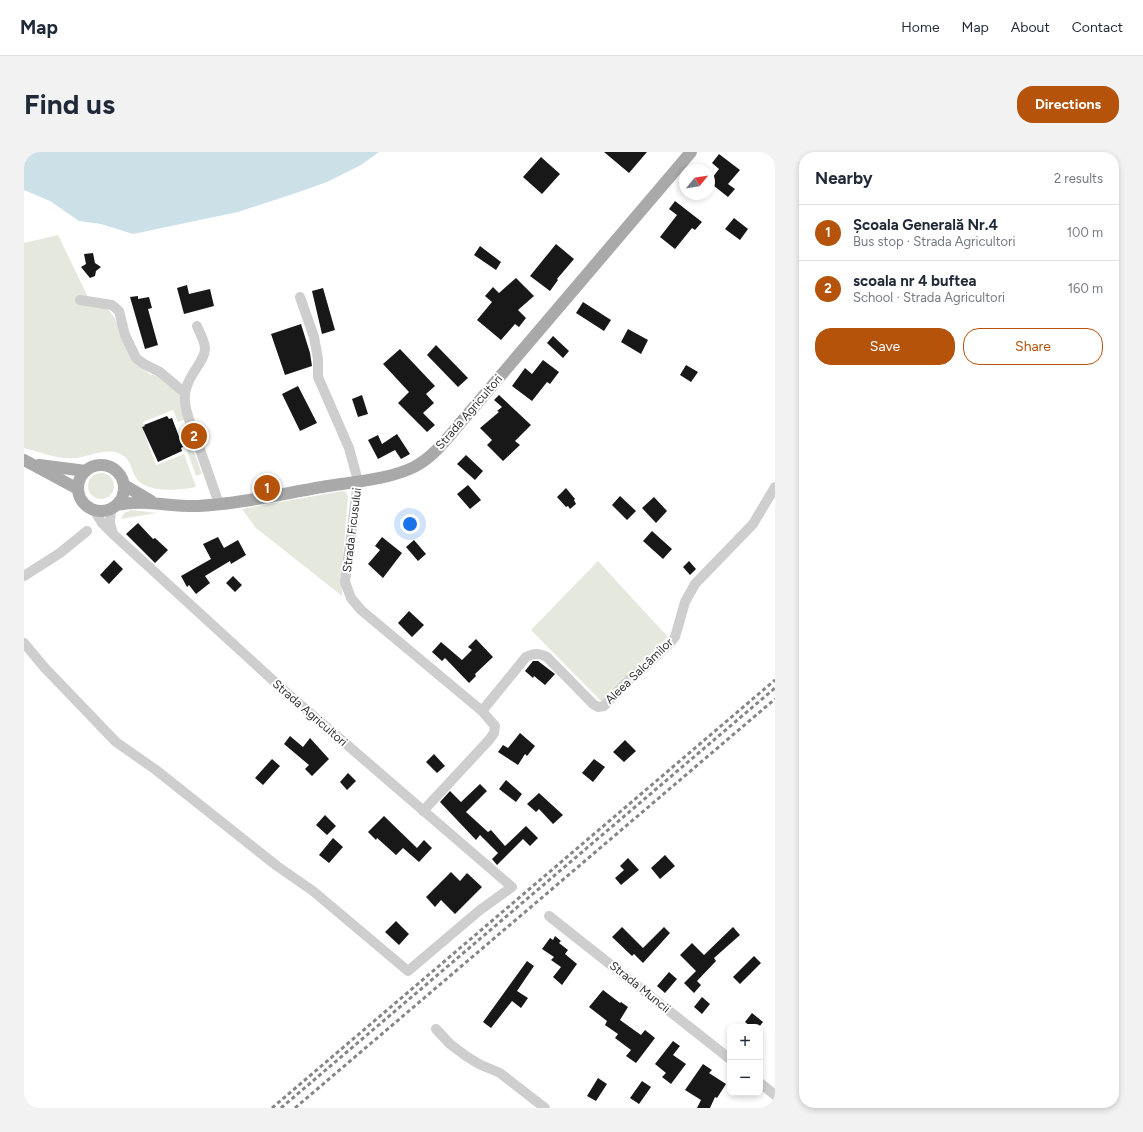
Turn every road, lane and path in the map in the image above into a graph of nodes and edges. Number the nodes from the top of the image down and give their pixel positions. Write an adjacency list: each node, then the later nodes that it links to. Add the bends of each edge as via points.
1 (691, 152): 8 (main road, Strada Agricultori, via 433,453 408,470)
2 (300, 297): 8 (street, Strada Ficusului, via 314,337 318,377 349,448)
3 (80, 300): 5 (street, via 112,305 119,311 125,335 136,358 160,372)
4 (197, 326): 5 (street, via 204,342 204,355 192,373)
5 (185, 393): 13 (street, via 187,412)
6 (28, 462): 7 (main road); 11 (main road)
7 (86, 471): 9 (main road, via 98,465 111,467 121,476); 11 (main road)
8 (358, 481): 13 (main road, Strada Agricultori); 20 (street, Strada Ficusului, via 345,582 351,598 361,610)
9 (124, 486): 12 (main road, Strada Agricultori); 14 (main road, via 123,495)
10 (775, 487): 20 (street, Aleea Salcâmilor, via 753,524 695,584 685,602 671,642 604,706 598,707 593,704 547,657 533,654 526,658)
11 (78, 489): 15 (main road, via 83,502)
12 (154, 503): 13 (main road, Strada Agricultori, via 176,506); 14 (main road, Strada Agricultori, via 129,502)
13 (220, 504)
14 (114, 507): 15 (main road, via 102,511); 17 (street, via 109,518)
15 (94, 510): 17 (street, Strada Agricultori)
16 (87, 531): 18 (street, via 60,553)
17 (113, 534): 21 (street, Strada Agricultori, via 288,694)
18 (24, 576)
19 (24, 643): 21 (street, Strada Agricultori, via 111,738 313,891 408,971 480,910 512,887)
20 (482, 711): 21 (street, via 496,726 494,733)
21 (423, 811)
22 (549, 916): 24 (street, Strada Muncii)
23 (436, 1029): 27 (street, via 466,1056 500,1073)
24 (727, 1058)
25 (763, 1085): 26 (street)
26 (775, 1095)
27 (545, 1108)

